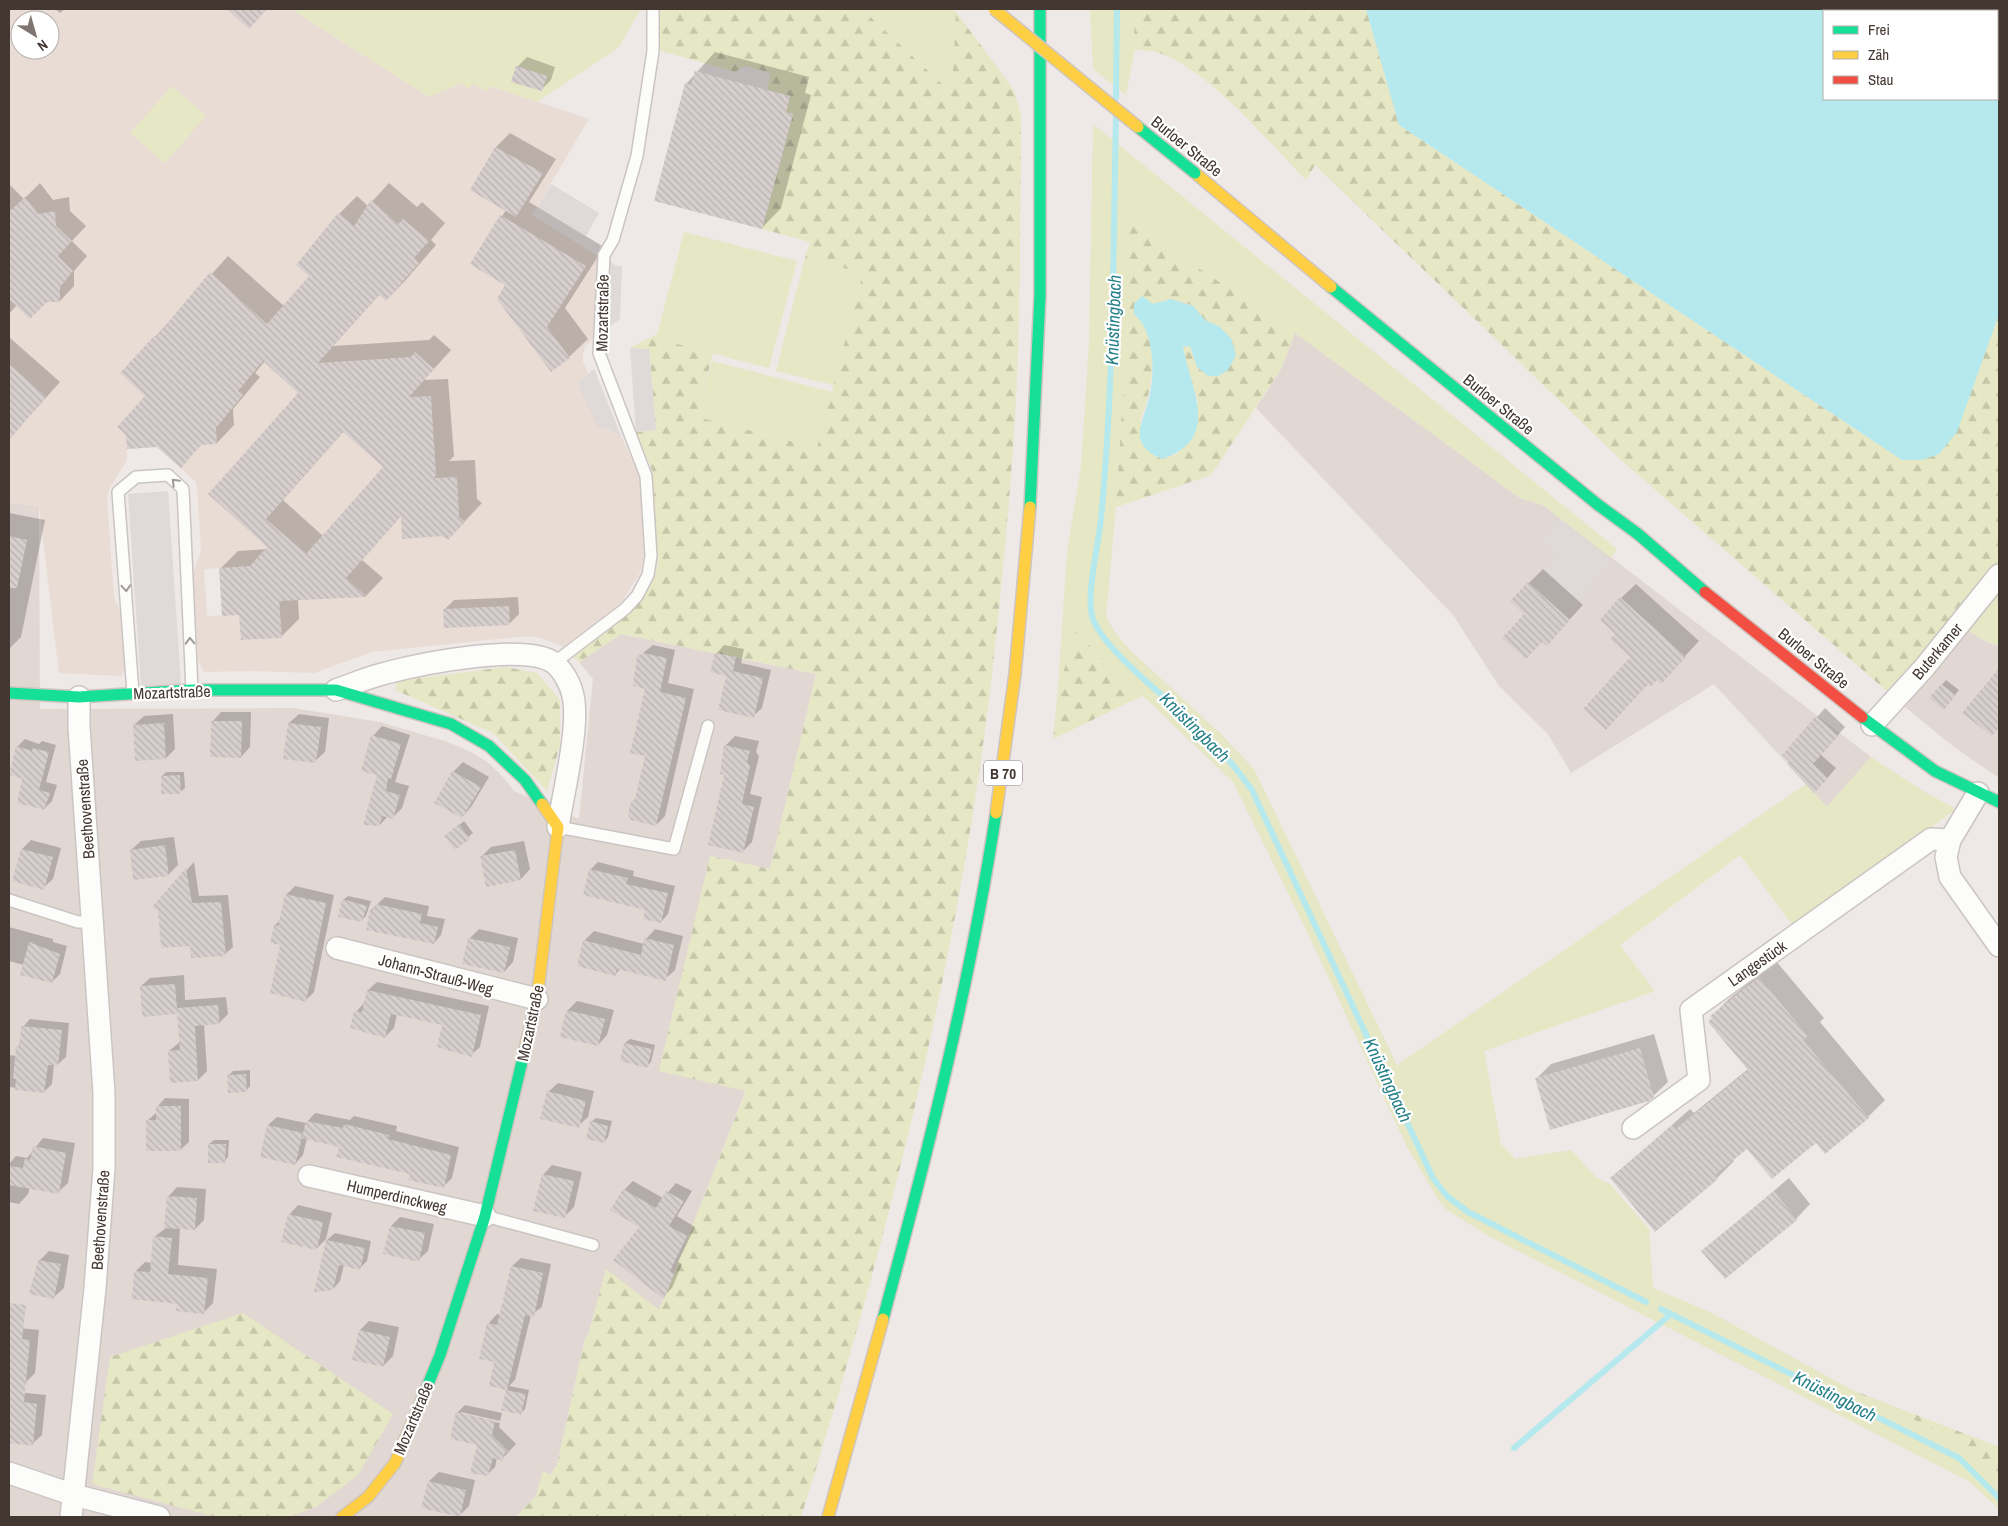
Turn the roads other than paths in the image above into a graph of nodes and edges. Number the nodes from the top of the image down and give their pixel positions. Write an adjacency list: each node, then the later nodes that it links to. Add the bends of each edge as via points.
1 (653, 9): 5 (lane, Mozartstraße, via 652,52 637,156 613,240 604,255 599,353 646,476 651,556 648,575 637,596)
2 (994, 9): 11 (main road, Burloer Straße, bridge, via 1404,348)
3 (1040, 9): 31 (main road, B 70, via 1043,125 1041,314 1029,550 1003,771 968,972 911,1220)
4 (1999, 575): 11 (street, Buterkamer, via 1924,668)
5 (554, 663): 7 (street, Mozartstraße, via 540,657 521,655 444,661 385,673); 15 (street, Mozartstraße, via 569,682 574,696 571,747)
6 (192, 690): 7 (main road, Mozartstraße); 9 (main road, Mozartstraße); 9 (lane, one-way to 9, via 183,489 168,475 136,477 118,492)
7 (336, 690): 15 (main road, Mozartstraße, via 451,724 489,746 525,780)
8 (9, 693): 10 (main road, Mozartstraße)
9 (133, 693): 10 (main road, Mozartstraße)
10 (79, 696): 18 (street, Beethovenstraße)
11 (1872, 725): 13 (main road, Burloer Straße, via 1936,771)
12 (708, 726): 15 (lane, via 674,849)
13 (1978, 793): 14 (main road, Burloer Straße); 16 (street)
14 (1999, 802)
15 (558, 827): 21 (main road, Mozartstraße)
16 (1950, 840): 19 (street, via 1946,857 1950,877); 22 (street, Langestück, via 1931,839 1691,1010 1699,1080)
17 (9, 900): 18 (lane, via 78,922)
18 (93, 922): 27 (street, Beethovenstraße, via 104,1093 104,1168 96,1288)
19 (1999, 946)
20 (337, 948): 21 (street, Johann-Strauß-Weg)
21 (537, 999): 24 (main road, Mozartstraße)
22 (1633, 1128)
23 (309, 1176): 24 (street, Humperdinckweg)
24 (485, 1216): 25 (lane); 30 (main road, Mozartstraße, via 440,1355 395,1463 368,1497)
25 (593, 1245)
26 (9, 1473): 27 (street)
27 (74, 1495): 28 (street, Beethovenstraße); 29 (street)
28 (71, 1517)
29 (159, 1517)
30 (342, 1517)
31 (828, 1517)

